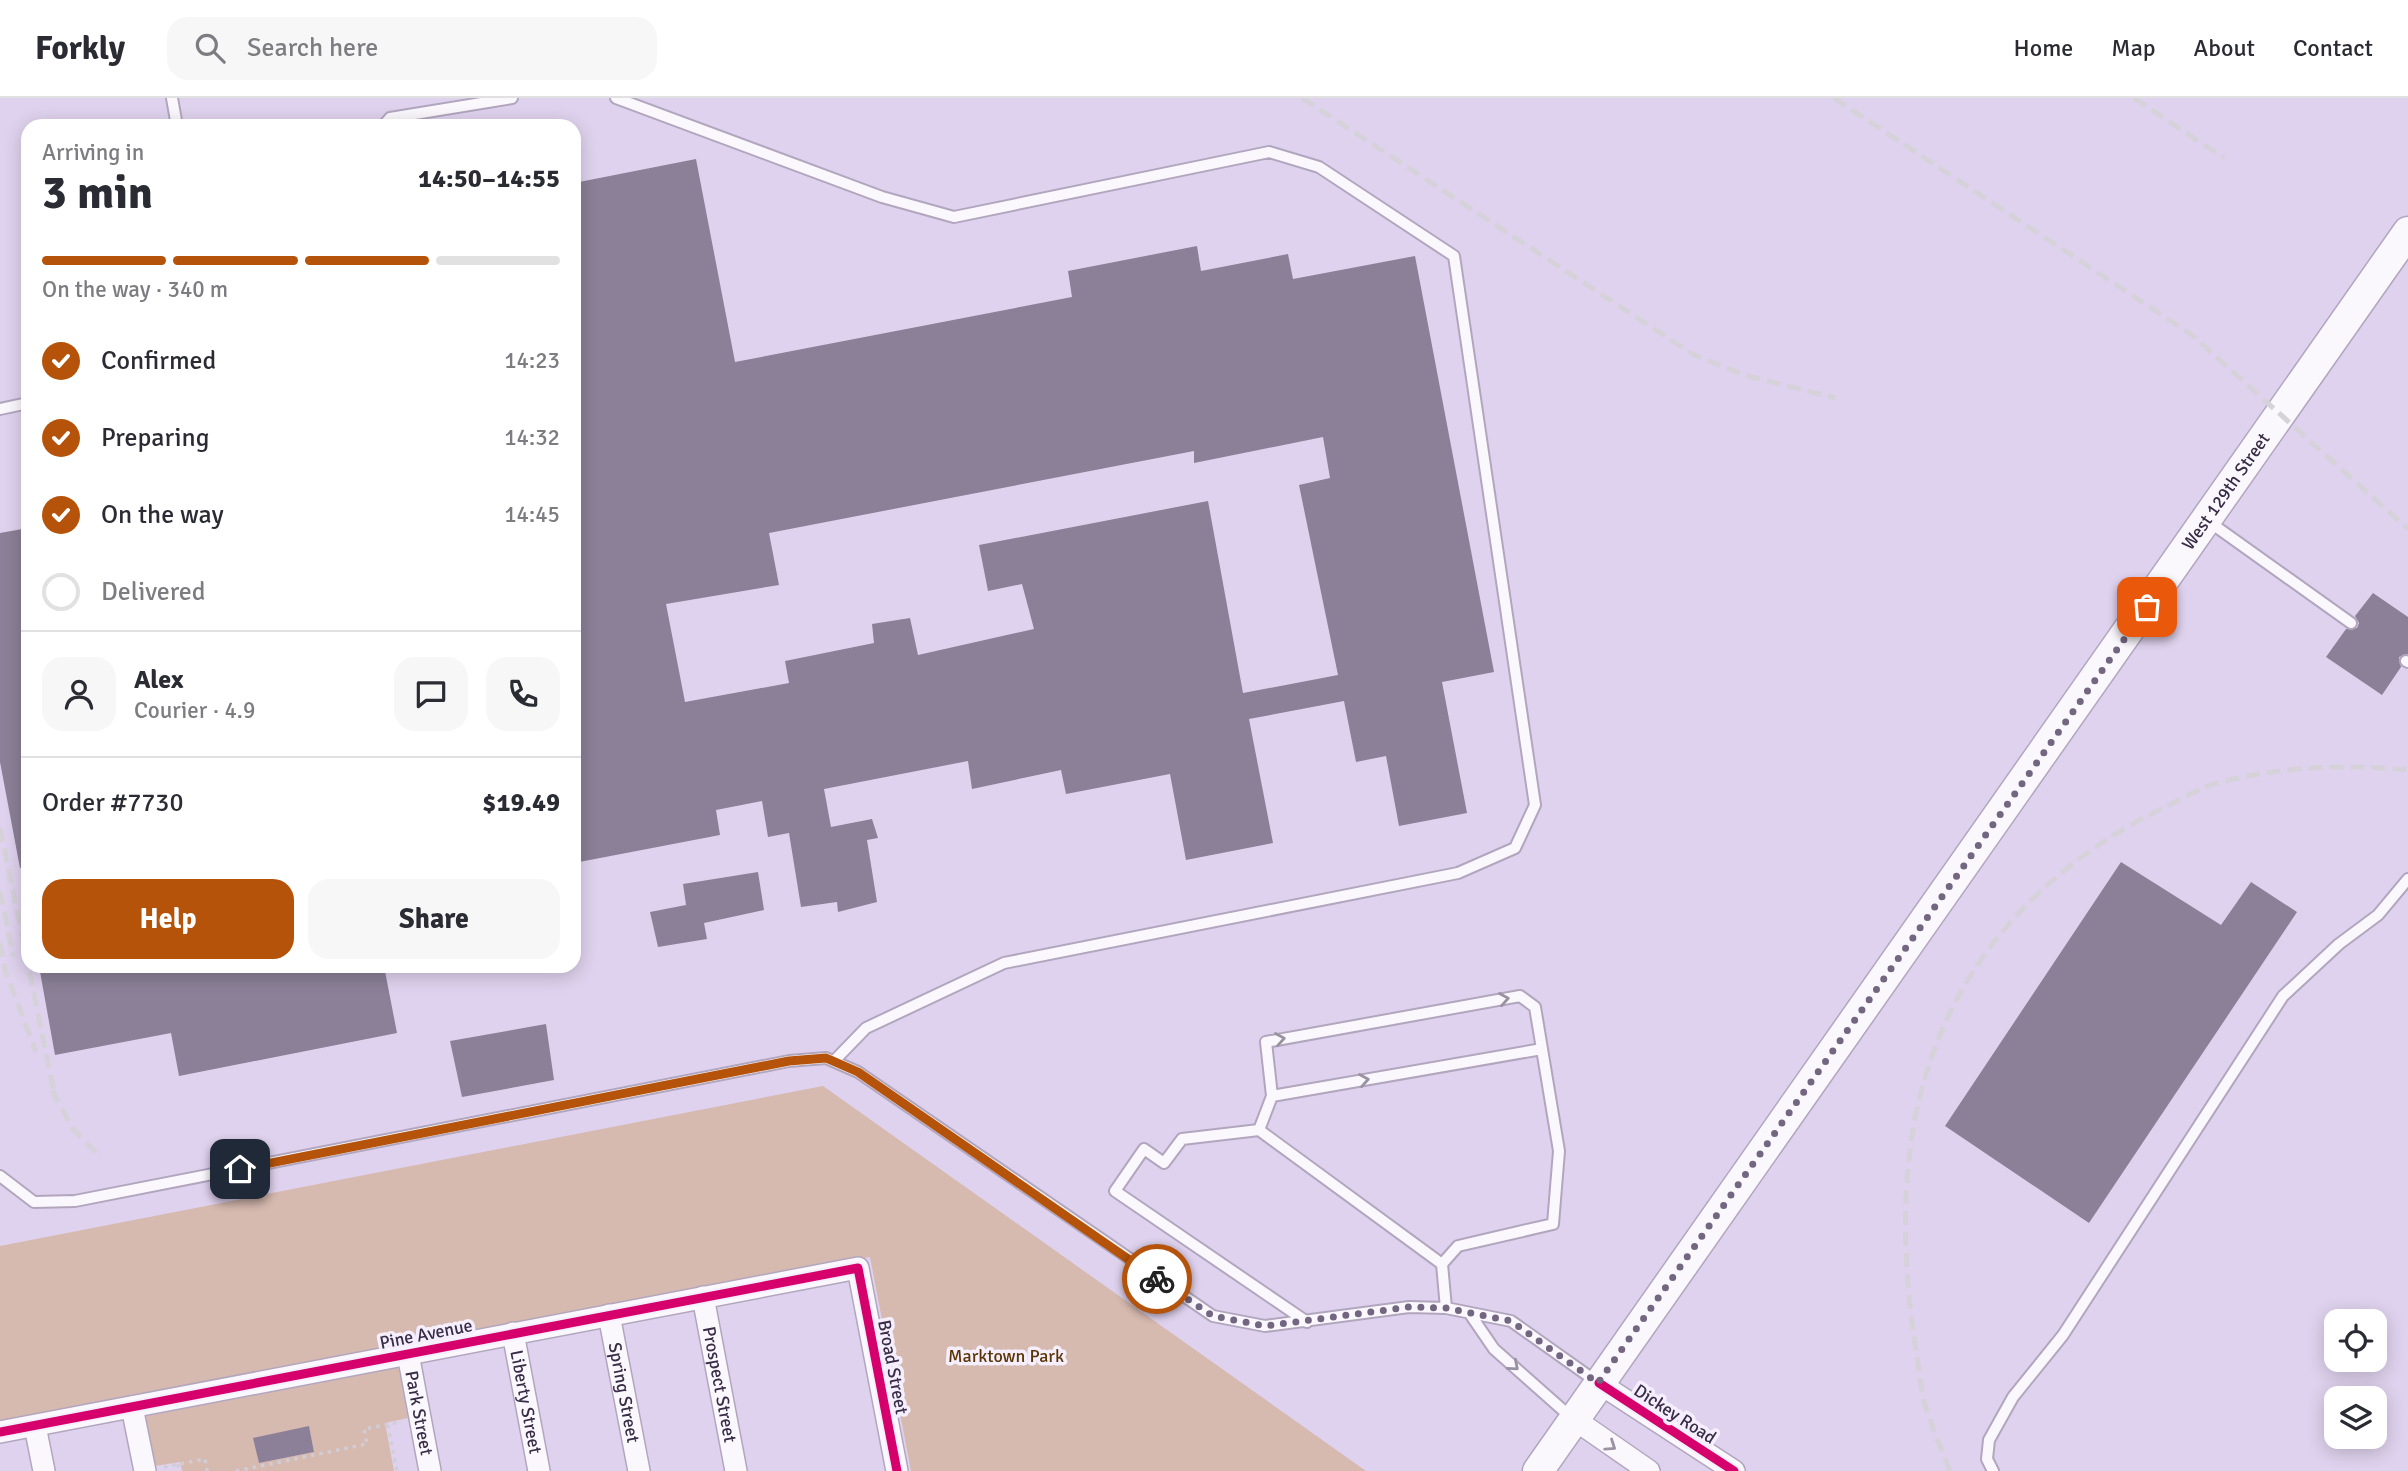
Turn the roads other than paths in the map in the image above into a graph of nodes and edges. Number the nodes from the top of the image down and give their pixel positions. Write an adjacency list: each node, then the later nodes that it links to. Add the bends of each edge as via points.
1 (172, 98): 4 (lane)
2 (512, 98): 5 (lane)
3 (616, 98): 13 (lane, via 882,197 954,217 1269,152 1319,167 1454,256 1535,805 1515,848 1458,873 1004,963 866,1028)
4 (176, 119)
5 (389, 119)
6 (2408, 232): 9 (main road, West 129th Street)
7 (21, 405): 8 (lane)
8 (0, 410)
9 (2207, 520): 10 (lane); 26 (main road, West 129th Street)
10 (2351, 623)
11 (2408, 879): 41 (lane, via 2378,915 2283,996 2063,1335 2013,1397 1989,1440 1987,1459)
12 (1542, 1049): 14 (lane, one-way to 12); 14 (lane, one-way to 12, via 1266,1042 1506,998 1520,996 1535,1007); 17 (lane, via 1559,1151 1553,1224 1458,1245)
13 (834, 1061): 16 (lane, via 789,1061 75,1201 34,1202); 23 (lane, via 858,1072 1213,1316 1265,1326)
14 (1272, 1096): 15 (lane)
15 (1259, 1130): 17 (lane); 23 (lane, via 1182,1139 1164,1163 1144,1149 1115,1191)
16 (0, 1176)
17 (1442, 1264): 20 (lane)
18 (858, 1268): 19 (street, Pine Avenue); 37 (street, Broad Street)
19 (703, 1297): 22 (street, Pine Avenue); 36 (street, Prospect Street)
20 (1446, 1308): 21 (lane); 23 (lane, via 1409,1307)
21 (1470, 1314): 26 (lane, via 1511,1321); 28 (lane, one-way to 28, via 1494,1349)
22 (609, 1315): 24 (street, Pine Avenue); 35 (street, Spring Street)
23 (1307, 1322)
24 (513, 1333): 25 (street, Pine Avenue); 34 (street, Liberty Street)
25 (408, 1354): 27 (street, Pine Avenue); 33 (street, Park Street)
26 (1598, 1383): 28 (main road, West 129th Street); 40 (street, Dickey Road)
27 (132, 1407): 29 (street, Pine Avenue); 32 (street)
28 (1574, 1419): 38 (main road, West 129th Street); 39 (street, one-way to 39)
29 (35, 1426): 30 (street, Pine Avenue); 31 (street)
30 (0, 1432)
31 (44, 1471)
32 (145, 1471)
33 (430, 1471)
34 (539, 1471)
35 (639, 1471)
36 (736, 1471)
37 (897, 1471)
38 (1538, 1471)
39 (1649, 1471)
40 (1734, 1471)
41 (1993, 1471)

